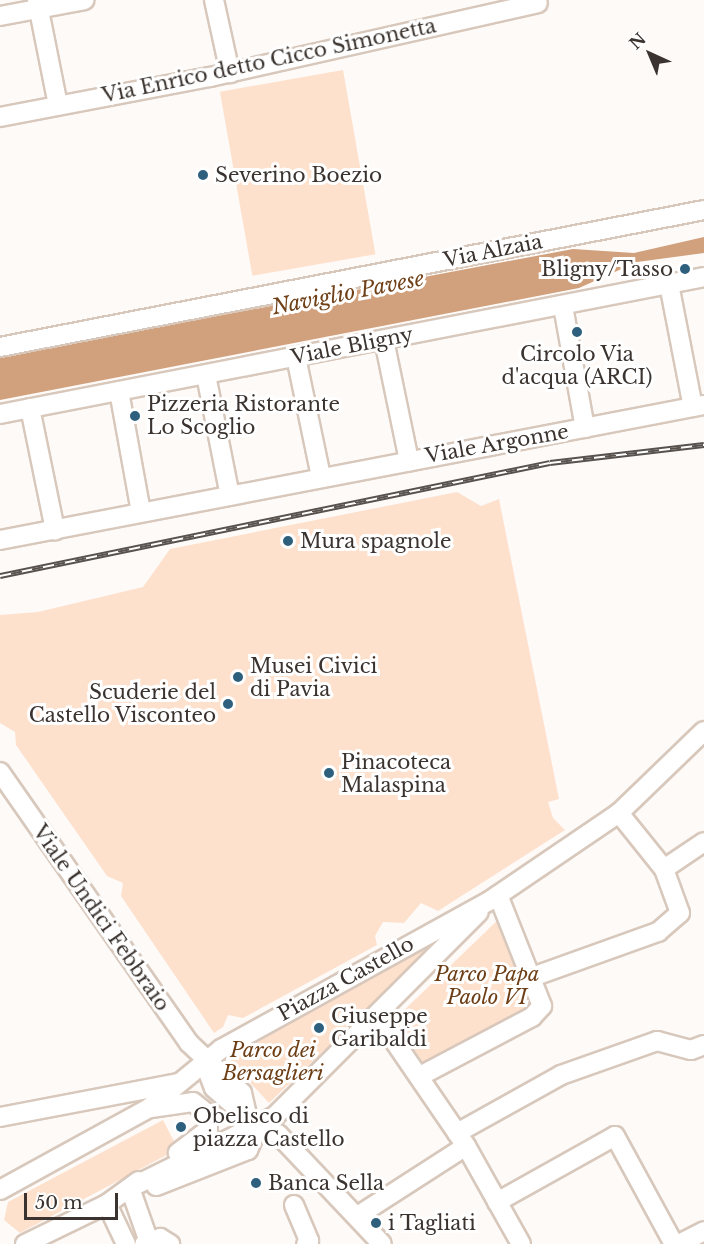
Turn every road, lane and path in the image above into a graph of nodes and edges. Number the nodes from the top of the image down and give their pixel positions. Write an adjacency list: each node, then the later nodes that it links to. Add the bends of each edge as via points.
1 (85, 0): 4 (street)
2 (214, 0): 6 (street)
3 (538, 3): 6 (street, Via Enrico detto Cicco Simonetta)
4 (38, 4): 5 (street); 7 (street)
5 (0, 16)
6 (230, 73): 7 (street, Via Enrico detto Cicco Simonetta)
7 (58, 105): 8 (street, Via Enrico detto Cicco Simonetta)
8 (0, 117)
9 (704, 210): 14 (street, Via Alzaia)
10 (704, 277): 11 (street, Viale Bligny)
11 (669, 284): 12 (street, Viale Bligny); 18 (street)
12 (563, 306): 13 (street, Viale Bligny); 21 (street, Viale Argonne)
13 (384, 340): 15 (street, Viale Bligny); 22 (street, Viale Argonne)
14 (0, 347)
15 (296, 357): 16 (street, Viale Bligny); 23 (street)
16 (206, 375): 17 (street, Viale Bligny); 24 (street)
17 (119, 391): 19 (street, Viale Bligny); 25 (street)
18 (698, 406): 21 (street, Viale Argonne)
19 (30, 408): 20 (street, Viale Bligny); 26 (street)
20 (0, 414)
21 (585, 428): 22 (street, Viale Argonne)
22 (409, 461): 23 (street, Viale Argonne)
23 (321, 477): 24 (street, Viale Argonne)
24 (230, 496): 25 (street, Viale Argonne)
25 (141, 512): 26 (street, Viale Argonne)
26 (55, 530): 27 (street, Viale Argonne)
27 (0, 540)
28 (704, 731): 30 (street, Piazza Castello)
29 (0, 772): 39 (street, Viale Undici Febbraio)
30 (619, 813): 32 (street); 33 (street, Piazza Castello)
31 (704, 842): 32 (street)
32 (664, 869): 36 (street, via 680,913 672,923)
33 (494, 897): 34 (street, Piazza Castello); 35 (street, Piazza Castello); 36 (street)
34 (427, 935): 35 (street, Piazza Castello, via 439,940); 39 (street, Piazza Castello)
35 (439, 956): 37 (street, Piazza Castello)
36 (535, 976): 40 (street, via 544,1000 532,1017)
37 (376, 1016): 40 (street); 44 (street, Piazza Castello)
38 (704, 1045): 45 (street, via 691,1050 657,1041 636,1049 516,1096)
39 (204, 1062): 41 (street, Piazza Castello); 44 (street, via 242,1093)
40 (420, 1076): 45 (street)
41 (181, 1083): 42 (street, Piazza Castello); 43 (street)
42 (150, 1108): 46 (street, via 198,1104 210,1125); 47 (street)
43 (0, 1117)
44 (253, 1121): 46 (street, Piazza Castello); 51 (street, via 278,1134)
45 (461, 1139): 48 (street); 51 (street)
46 (130, 1188): 49 (street); 54 (street)
47 (0, 1190)
48 (497, 1202): 53 (street); 60 (street, via 615,1136)
49 (107, 1204): 55 (street); 56 (street)
50 (294, 1205): 58 (street, via 309,1241)
51 (359, 1215): 59 (street)
52 (704, 1231): 61 (street)
53 (512, 1241)
54 (147, 1243): 57 (street, via 160,1238)
55 (25, 1244)
56 (126, 1244)
57 (170, 1244)
58 (306, 1244)
59 (382, 1244)
60 (674, 1244)
61 (679, 1244)

